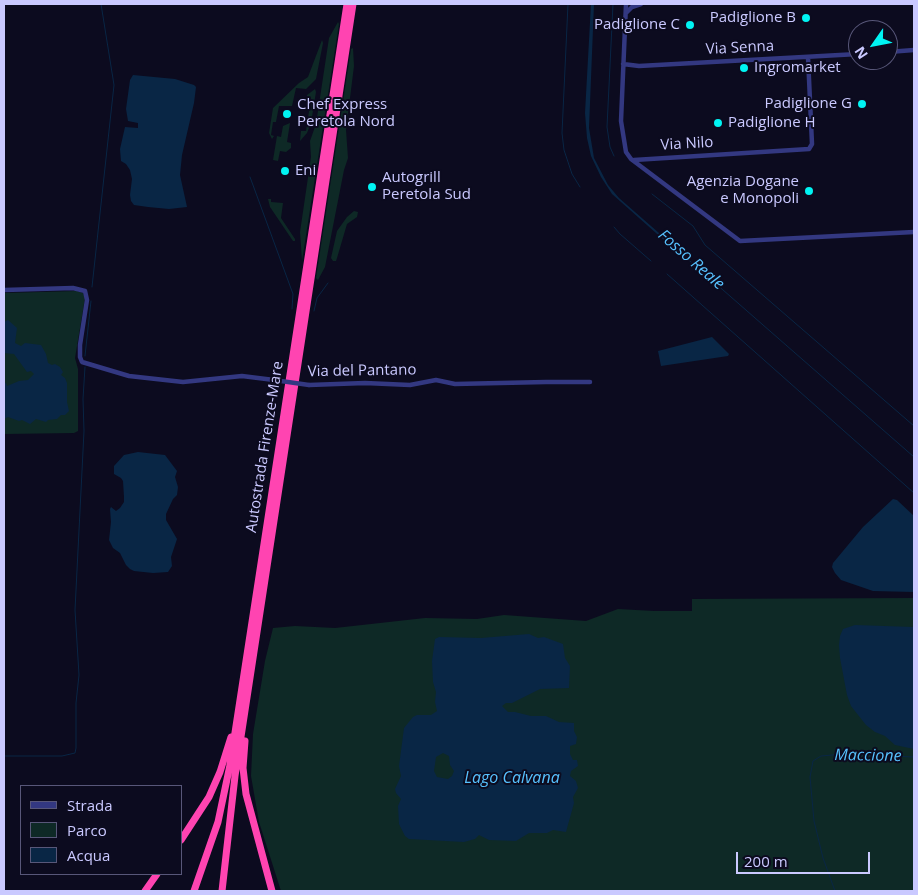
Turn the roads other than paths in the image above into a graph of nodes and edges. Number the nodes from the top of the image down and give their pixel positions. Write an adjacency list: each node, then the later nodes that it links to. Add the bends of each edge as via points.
1 (347, 4): 16 (highway, Autostrada Firenze-Mare)
2 (353, 4): 15 (highway, Autostrada Firenze-Mare)
3 (626, 4): 5 (street)
4 (641, 4): 5 (street, via 630,9)
5 (625, 17): 10 (street)
6 (914, 50): 7 (street)
7 (898, 51)
8 (848, 54): 9 (street, Via Senna)
9 (808, 56): 10 (street, Via Senna, via 639,66); 11 (street, Via Nilo, via 812,146 807,150)
10 (623, 64): 11 (street, via 621,133 627,155)
11 (634, 160): 12 (street, via 740,241)
12 (914, 232)
13 (4, 290): 14 (street, Via del Pantano, bridge, via 73,288 85,291 87,300 80,345 82,362 128,376 183,382 254,376 309,385 410,385 436,380 455,384)
14 (590, 382)
15 (254, 654): 21 (highway, Autostrada Firenze-Mare, via 235,776); 22 (highway, via 243,753 244,774 250,814)
16 (238, 715): 17 (highway, via 209,797); 20 (highway, Autostrada Firenze-Mare, via 220,815)
17 (182, 838)
18 (157, 875): 19 (highway)
19 (145, 891)
20 (194, 891)
21 (222, 891)
22 (272, 891)

